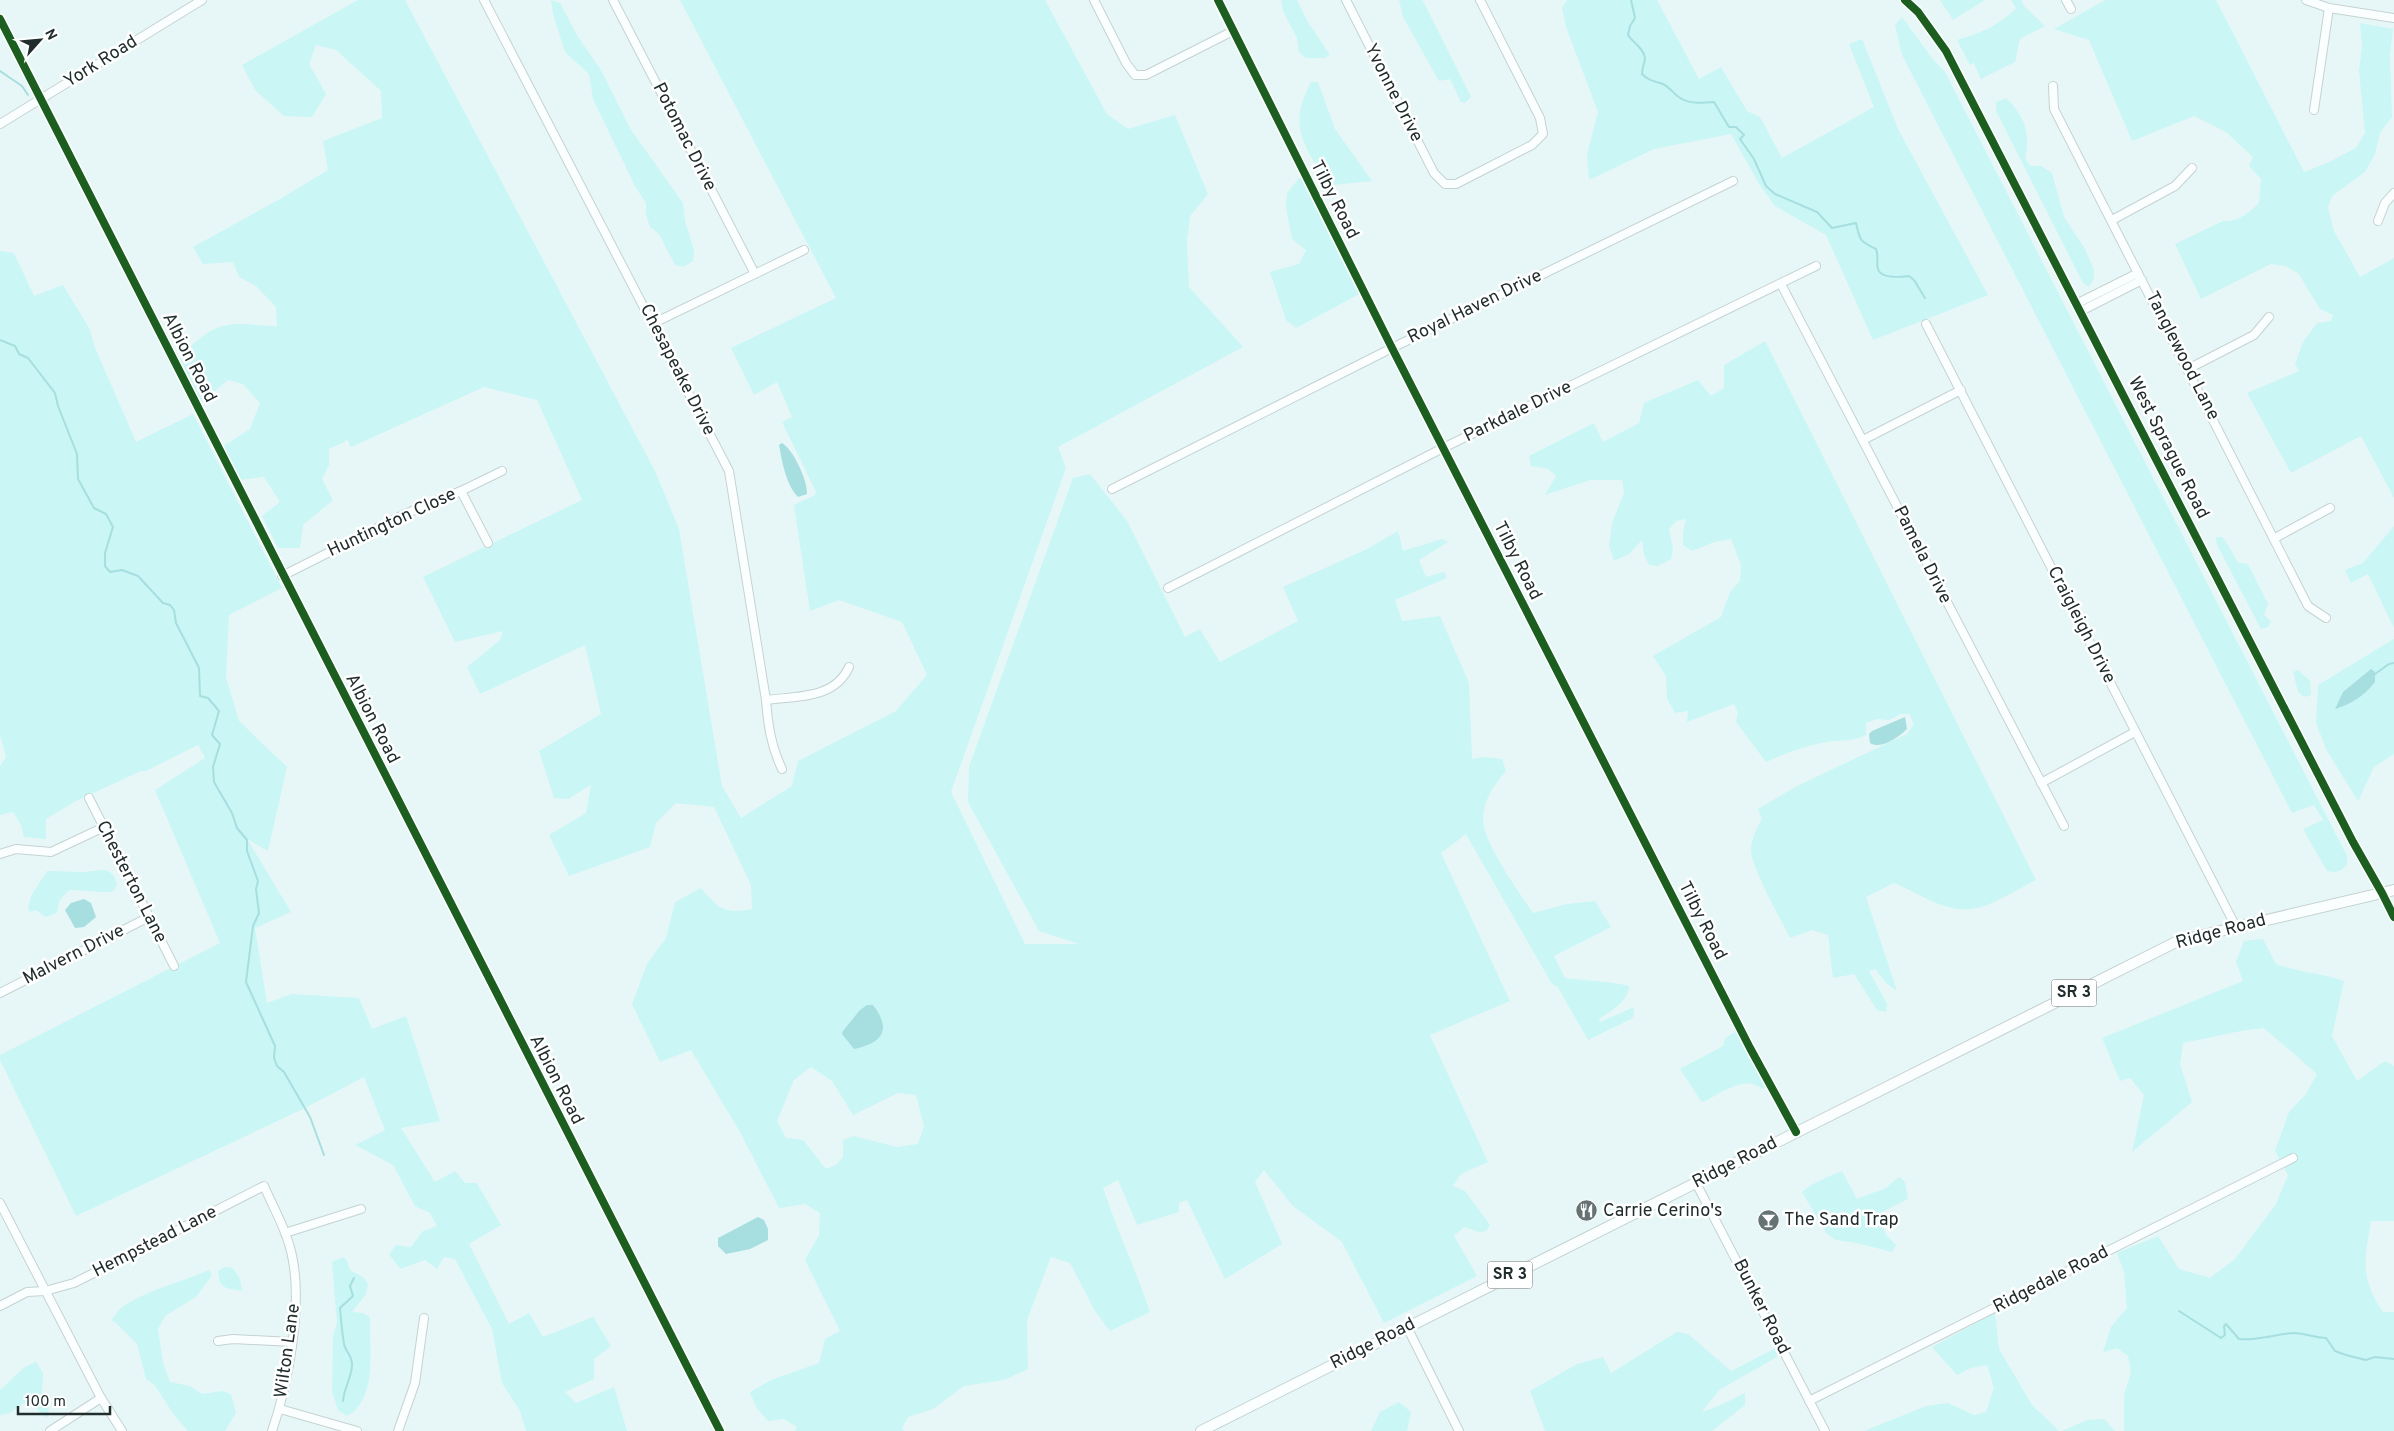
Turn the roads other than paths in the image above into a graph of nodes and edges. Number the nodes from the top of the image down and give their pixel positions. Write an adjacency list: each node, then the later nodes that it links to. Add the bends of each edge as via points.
1 (202, 0): 17 (street, York Road)
2 (484, 0): 32 (street, Chesapeake Drive)
3 (613, 0): 27 (street, Potomac Drive)
4 (1094, 0): 15 (street, via 1135,75 1146,75)
5 (1218, 0): 15 (street, Tilby Road)
6 (1346, 0): 7 (street, Yvonne Drive, via 1434,173 1445,184 1456,184 1532,145 1542,134 1540,118)
7 (1480, 0)
8 (1905, 0): 30 (street, West Sprague Road, via 1918,12 1946,51)
9 (2066, 0): 12 (street)
10 (2306, 0): 11 (street)
11 (2329, 8): 13 (street); 18 (street)
12 (2071, 9)
13 (2394, 18)
14 (0, 19): 17 (street, Albion Road)
15 (1233, 31): 34 (street, Tilby Road)
16 (2053, 86): 23 (street, Tanglewood Lane, via 2054,109)
17 (41, 99): 19 (street, York Road); 45 (street, Albion Road)
18 (2314, 110)
19 (0, 124)
20 (2192, 168): 23 (street, via 2175,186)
21 (1733, 181): 34 (street, Royal Haven Drive)
22 (2394, 194): 24 (street, via 2385,202)
23 (2112, 220): 28 (street, Tanglewood Lane)
24 (2378, 221)
25 (804, 250): 27 (street)
26 (1816, 266): 29 (street, Parkdale Drive)
27 (755, 274): 32 (street)
28 (2140, 276): 30 (street); 35 (street, Tanglewood Lane)
29 (1781, 284): 37 (street, Pamela Drive); 38 (street, Parkdale Drive)
30 (2079, 307): 58 (street, West Sprague Road)
31 (2269, 317): 35 (street, via 2254,336)
32 (654, 323): 49 (street, Chesapeake Drive, via 729,471)
33 (1926, 324): 36 (street, Craigleigh Drive)
34 (1392, 348): 38 (street, Tilby Road); 40 (street, Royal Haven Drive)
35 (2188, 369): 43 (street, Tanglewood Lane)
36 (1961, 390): 37 (street); 50 (street, Craigleigh Drive)
37 (1863, 440): 52 (street, Pamela Drive)
38 (1443, 448): 46 (street, Parkdale Drive); 64 (street, Tilby Road)
39 (502, 471): 41 (street, Huntington Close)
40 (1112, 489)
41 (461, 492): 44 (street); 45 (street, Huntington Close, via 405,514)
42 (2330, 508): 43 (street)
43 (2275, 538): 47 (street, Tanglewood Lane, via 2308,606)
44 (488, 543)
45 (282, 576): 85 (street, Albion Road)
46 (1168, 588)
47 (2326, 618)
48 (848, 667): 49 (street, via 843,679 826,691)
49 (766, 700): 51 (street, Chesapeake Drive, via 772,749)
50 (2136, 732): 52 (street); 61 (street, Craigleigh Drive)
51 (782, 769)
52 (2041, 783): 54 (street, Pamela Drive)
53 (89, 798): 55 (street, Chesterton Lane)
54 (2064, 826)
55 (102, 828): 56 (street, via 51,852 16,849); 59 (street, Chesterton Lane)
56 (0, 854)
57 (2394, 890): 58 (main road, Ridge Road / SR 3)
58 (2382, 893): 60 (street, West Sprague Road); 61 (main road, Ridge Road / SR 3)
59 (149, 917): 62 (street, Chesterton Lane); 63 (street, Malvern Drive)
60 (2394, 917)
61 (2236, 926): 64 (main road, Ridge Road / SR 3, via 2178,941)
62 (174, 966)
63 (0, 993)
64 (1796, 1132): 66 (main road, Ridge Road / SR 3)
65 (2292, 1158): 78 (street, Ridgedale Road)
66 (1696, 1183): 74 (main road, Ridge Road / SR 3); 78 (street, Bunker Road)
67 (264, 1186): 70 (street, Wilton Lane); 71 (street, Hempstead Lane, via 74,1283)
68 (0, 1203): 71 (street)
69 (361, 1209): 70 (street)
70 (286, 1232): 76 (street, Wilton Lane, via 296,1287)
71 (45, 1291): 72 (street, Hempstead Lane, via 27,1292); 77 (street)
72 (0, 1306)
73 (424, 1318): 84 (street, via 415,1383)
74 (1407, 1327): 86 (main road, Ridge Road / SR 3); 87 (street)
75 (218, 1341): 76 (street)
76 (292, 1342): 79 (street, Wilton Lane)
77 (101, 1398): 80 (street); 81 (street)
78 (1809, 1401): 88 (street, Bunker Road)
79 (280, 1409): 82 (street, Wilton Lane); 83 (street)
80 (50, 1431)
81 (122, 1431)
82 (272, 1431)
83 (357, 1431)
84 (398, 1431)
85 (720, 1431)
86 (1200, 1431)
87 (1459, 1431)
88 (1825, 1431)

